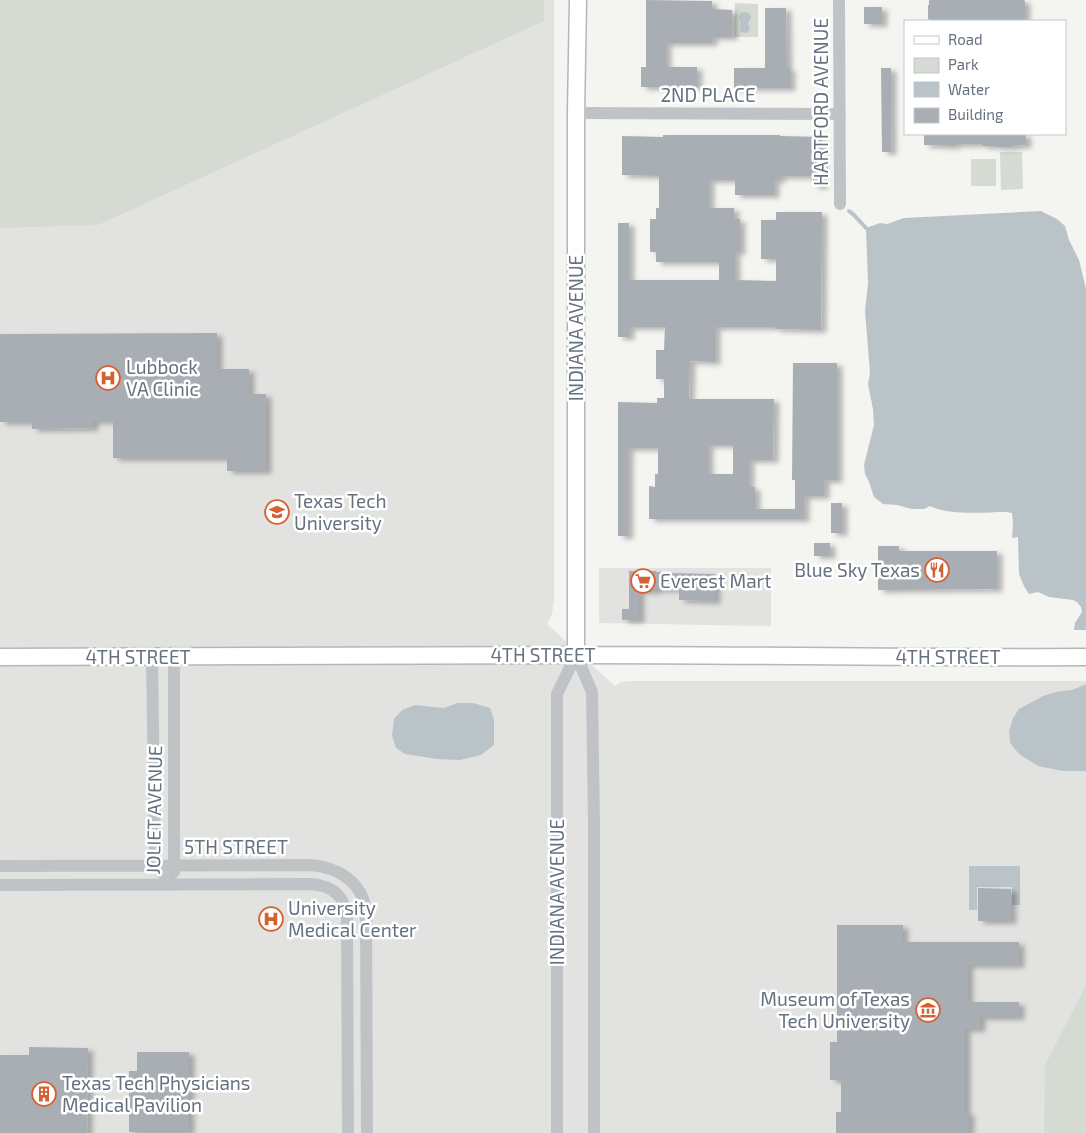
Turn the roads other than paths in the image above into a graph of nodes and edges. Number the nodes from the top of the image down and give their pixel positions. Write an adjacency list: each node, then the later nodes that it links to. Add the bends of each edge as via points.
1 (578, 0): 3 (main road, INDIANA AVENUE)
2 (839, 0): 4 (street, HARTFORD AVENUE)
3 (576, 113): 4 (street, 2ND PLACE); 6 (main road, INDIANA AVENUE)
4 (840, 114): 5 (street, HARTFORD AVENUE)
5 (840, 204)
6 (576, 655): 9 (main road, 4TH STREET); 10 (main road, 4TH STREET); 18 (street, INDIANA AVENUE, via 557,694); 19 (street, INDIANA AVENUE, via 592,692)
7 (0, 657): 8 (main road, 4TH STREET)
8 (152, 657): 9 (main road, 4TH STREET); 11 (street, JOLIET AVENUE)
9 (174, 657): 13 (street, JOLIET AVENUE)
10 (1086, 657)
11 (155, 865): 12 (street, 5TH STREET); 13 (street, 5TH STREET); 14 (street, JOLIET AVENUE)
12 (0, 866)
13 (175, 866): 14 (street, JOLIET AVENUE); 17 (street, 5TH STREET, via 318,866 338,872 357,889 366,912)
14 (173, 885): 15 (street, 5TH STREET); 16 (street, 5TH STREET, via 317,884 338,894 346,908 347,918)
15 (0, 886)
16 (348, 1133)
17 (367, 1133)
18 (557, 1133)
19 (594, 1133)

